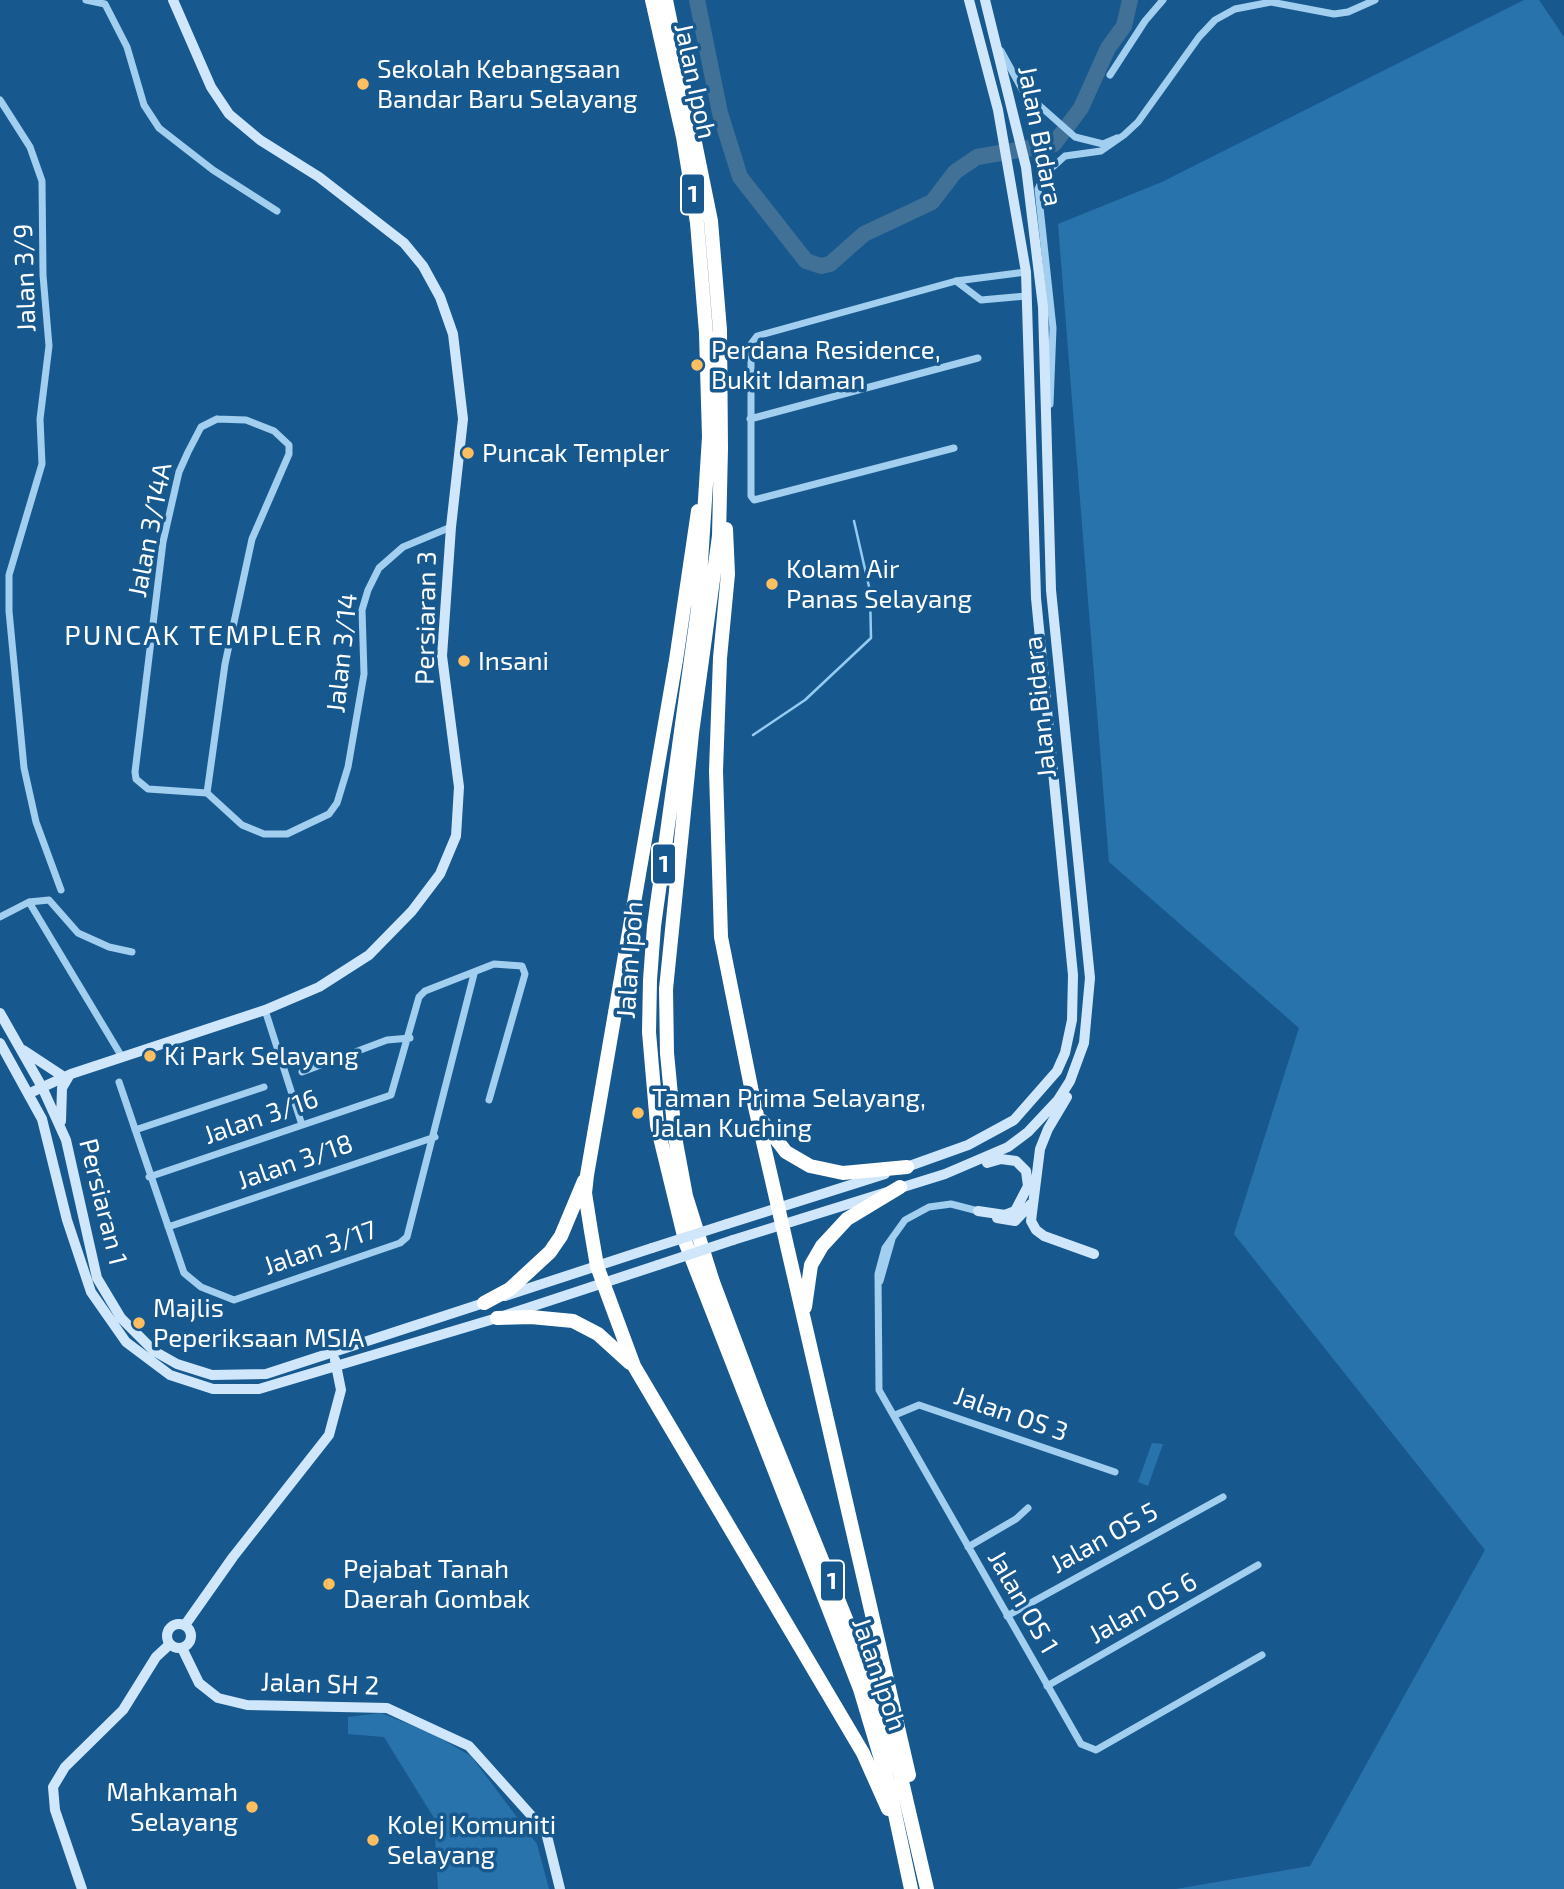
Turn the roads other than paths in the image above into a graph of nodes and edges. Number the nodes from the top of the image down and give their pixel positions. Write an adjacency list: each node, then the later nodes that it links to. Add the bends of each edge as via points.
1 (86, 0): 15 (street, via 105,4 127,47 144,105 159,128)
2 (173, 0): 25 (main road, Persiaran 3, via 211,87 229,114 404,243 440,297 455,344 463,419)
3 (652, 0): 22 (highway, Jalan Ipoh / 1, via 697,223)
4 (667, 0): 24 (highway, Jalan Ipoh / 1, via 711,221 720,321)
5 (969, 0): 16 (main road, Jalan Bidara, via 1010,168)
6 (985, 0): 10 (main road, Jalan Bidara)
7 (991, 0): 10 (street)
8 (1163, 0): 11 (street)
9 (1375, 0): 13 (street, via 1334,14 1271,2 1235,9 1215,20 1199,37)
10 (998, 45): 13 (street, via 1024,91 1075,137 1103,144); 14 (main road, Jalan Bidara)
11 (1110, 75)
12 (0, 100): 27 (street, Jalan 3/9, via 30,147 42,181 49,346 40,419 42,464 9,575 9,611 24,768 36,822)
13 (1125, 135): 21 (street, via 1101,151 1065,156 1045,174 1038,189 1053,328)
14 (1029, 187): 18 (main road, via 1036,287 1032,296); 21 (main road, Jalan Bidara, via 1043,307)
15 (277, 211)
16 (1026, 272): 17 (street); 18 (main road, Jalan Bidara)
17 (956, 281): 18 (street, via 981,300); 20 (street, via 753,339)
18 (1026, 296): 51 (main road, Jalan Bidara, via 1036,598 1073,975 1072,1020 1057,1071 1014,1120 978,1141)
19 (978, 358): 20 (street)
20 (750, 419): 23 (street, via 754,500)
21 (1048, 433): 32 (main road, Jalan Bidara, via 1051,590)
22 (709, 437): 53 (highway, via 676,660); 86 (highway, Jalan Ipoh / 1, via 698,609 654,926 649,1032 657,1125 686,1244 860,1689)
23 (954, 448)
24 (721, 484): 46 (highway, via 728,574 716,771 722,937); 90 (highway, Jalan Ipoh / 1, via 666,989 675,1138 686,1195 713,1282 872,1684 901,1777)
25 (451, 527): 26 (street, Jalan 3/14, via 403,547 379,568 368,590 362,610 365,674 348,767 329,814 287,834 264,834 242,825); 33 (main road, Persiaran 3, via 442,656 459,787 456,836 440,874 369,955 319,987)
26 (207, 793): 26 (street, Jalan 3/14A, via 148,789 135,772 163,542 179,472 201,427 217,419 246,420 274,431 289,445 252,539 225,664)
27 (61, 890)
28 (29, 902): 29 (street); 30 (street, via 49,900 78,933); 38 (street)
29 (0, 917)
30 (132, 952)
31 (474, 974): 35 (street, Jalan 3/16, via 425,991 419,997); 45 (street, via 494,964 525,970); 50 (street, Jalan 3/17)
32 (1090, 978): 52 (main road, Jalan Bidara, via 1084,1043 1058,1100 1008,1147); 56 (main road, via 1093,1018 1089,1049 1044,1139)
33 (265, 1010): 38 (main road, Persiaran 3); 47 (street)
34 (0, 1013): 37 (main road, Persiaran 1)
35 (410, 1038): 39 (street, via 387,1040); 47 (street, Jalan 3/16, via 391,1096)
36 (0, 1043): 44 (main road, Persiaran 1)
37 (21, 1048): 40 (main road); 42 (main road, Persiaran 1)
38 (122, 1057): 40 (main road, Persiaran 3)
39 (302, 1072)
40 (67, 1076): 42 (main road, Persiaran 3); 48 (main road, via 62,1088)
41 (119, 1082): 49 (street, Jalan 3/17)
42 (42, 1087): 44 (main road, Persiaran 3); 48 (main road, Persiaran 1)
43 (264, 1087): 49 (street)
44 (30, 1093): 71 (main road, Persiaran 1, via 54,1158 82,1270 99,1306 126,1342 170,1375 213,1389 259,1389)
45 (489, 1100)
46 (755, 1107): 51 (highway, via 778,1144 810,1166 843,1173); 57 (highway)
47 (302, 1125): 54 (street, Jalan 3/16)
48 (61, 1127): 68 (main road, Persiaran 1, via 97,1278 136,1336 177,1364 212,1375 266,1374)
49 (135, 1130): 54 (street, Jalan 3/17)
50 (435, 1137): 60 (street, Jalan 3/18); 60 (street, Jalan 3/17, via 407,1237 234,1300 201,1287 184,1273)
51 (907, 1167): 57 (main road, Jalan Bidara)
52 (944, 1174): 55 (main road, Jalan Bidara); 58 (main road, via 1002,1159 1023,1166 1028,1186 1019,1208 1005,1215)
53 (587, 1175): 64 (highway); 66 (highway, via 550,1252 510,1289)
54 (149, 1177): 60 (street, Jalan 3/17)
55 (900, 1188): 59 (main road, Jalan Bidara); 70 (highway, via 847,1219 811,1265 804,1297)
56 (1035, 1195): 58 (main road, via 1015,1221); 62 (main road, via 1031,1215 1036,1230)
57 (777, 1206): 59 (highway); 61 (main road, Jalan Bidara, bridge)
58 (978, 1211): 74 (street, Jalan OS 1, via 951,1204 929,1207 905,1220 881,1262 879,1390)
59 (781, 1224): 63 (main road, Jalan Bidara, bridge); 70 (highway)
60 (168, 1227)
61 (652, 1248): 64 (main road, Persiaran 1)
62 (1094, 1254)
63 (658, 1265): 65 (main road, Persiaran 1)
64 (597, 1266): 65 (highway); 66 (main road, Persiaran 1)
65 (603, 1283): 67 (main road, Persiaran 1); 72 (highway)
66 (484, 1303): 68 (main road, Persiaran 1)
67 (497, 1318): 69 (main road, Persiaran 1); 72 (highway, via 573,1321 598,1334)
68 (332, 1351): 71 (main road)
69 (373, 1355): 71 (main road, Persiaran 1); 73 (main road, via 354,1366)
70 (812, 1361): 91 (highway)
71 (337, 1365): 73 (main road)
72 (634, 1366): 86 (highway, via 863,1754)
73 (341, 1390): 81 (main road, via 328,1434)
74 (895, 1415): 75 (street, Jalan OS 3, via 919,1405); 78 (street, Jalan OS 1)
75 (1115, 1472)
76 (1223, 1497): 80 (street, Jalan OS 5)
77 (1028, 1508): 78 (street)
78 (968, 1547): 80 (street, Jalan OS 1)
79 (1258, 1565): 85 (street, Jalan OS 6)
80 (1007, 1616): 85 (street, Jalan OS 1)
81 (185, 1625): 82 (main road, via 177,1623 170,1628); 83 (main road, via 191,1639)
82 (170, 1644): 83 (main road); 87 (main road, via 156,1657 123,1710 65,1767 53,1787 55,1810)
83 (182, 1648): 88 (main road, Jalan SH 2, via 199,1683 218,1698 247,1705 387,1708 470,1746 546,1832)
84 (1262, 1655): 85 (street, Jalan OS 1, via 1096,1749 1081,1744)
85 (1047, 1686)
86 (899, 1833): 89 (highway, Jalan Ipoh / 1)
87 (82, 1889)
88 (559, 1889)
89 (911, 1889)
90 (927, 1889)
91 (934, 1889)

